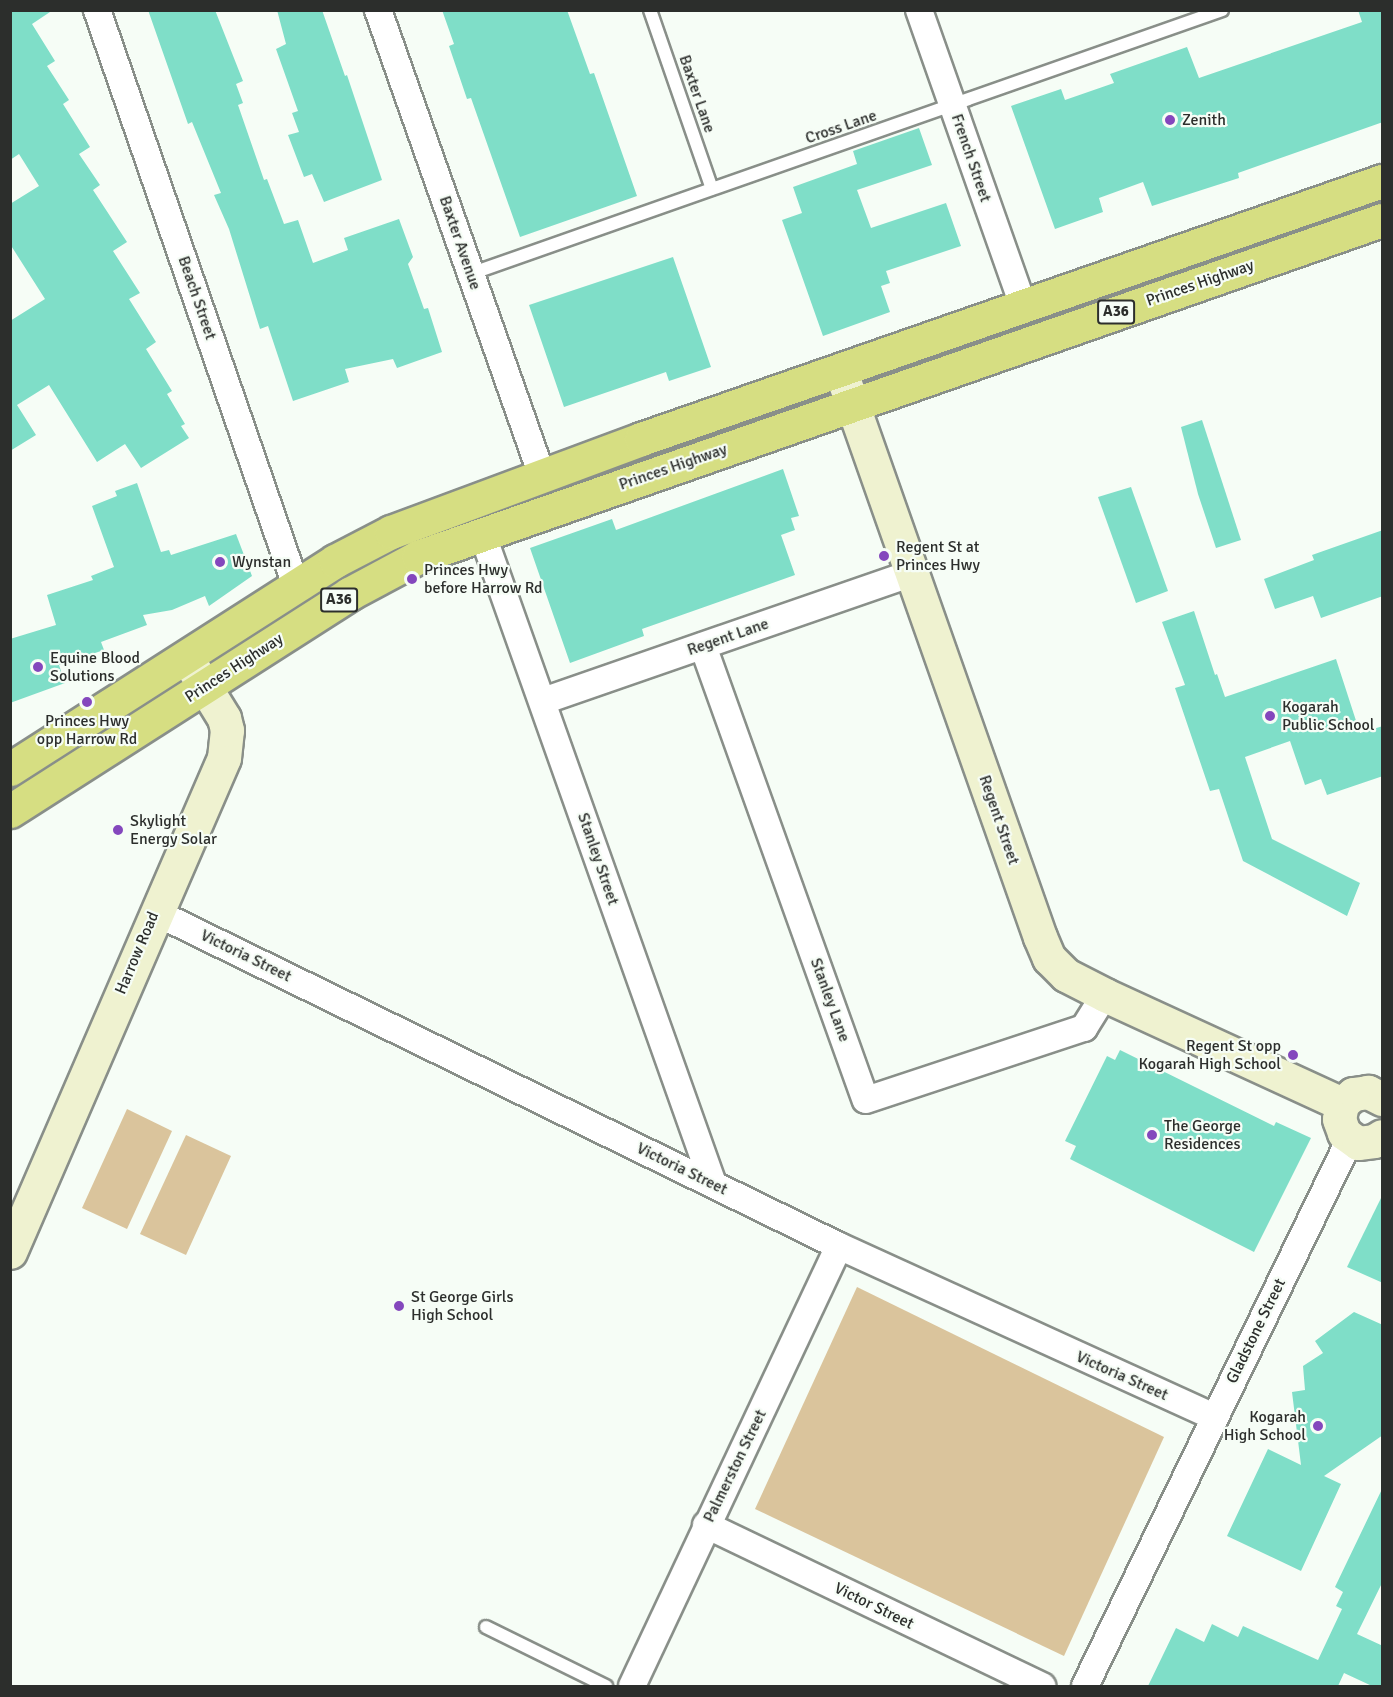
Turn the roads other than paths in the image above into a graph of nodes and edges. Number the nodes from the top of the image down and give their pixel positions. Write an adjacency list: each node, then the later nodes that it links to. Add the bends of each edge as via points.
1 (97, 10): 18 (street, Beach Street)
2 (378, 10): 11 (street, Baxter Avenue)
3 (650, 10): 9 (lane, Baxter Lane)
4 (919, 10): 7 (street, French Street)
5 (1222, 10): 6 (lane, Cross Lane)
6 (1193, 15): 7 (lane, Cross Lane)
7 (952, 105): 9 (lane, Cross Lane); 12 (street, French Street)
8 (1383, 181): 12 (highway, Princes Highway / A36)
9 (712, 189): 11 (lane, Cross Lane)
10 (1383, 220): 14 (highway, Princes Highway / A36)
11 (470, 274): 15 (street, Baxter Avenue)
12 (1023, 306): 13 (highway, Princes Highway / A36)
13 (841, 372): 14 (main road, Regent Street); 15 (highway, Princes Highway / A36)
14 (852, 404): 16 (highway, Princes Highway / A36); 17 (main road, Regent Street)
15 (542, 476): 18 (highway, Princes Highway / A36, via 391,532)
16 (482, 533): 21 (highway, Princes Highway / A36, via 383,575); 22 (street, Stanley Street)
17 (913, 573): 19 (street, Regent Lane); 26 (main road, Regent Street, via 1045,950 1066,975)
18 (296, 586): 20 (highway, Princes Highway / A36)
19 (703, 646): 22 (street, Regent Lane); 26 (street, Stanley Lane, via 866,1100 1084,1028)
20 (187, 658): 21 (main road, Harrow Road); 23 (highway, Princes Highway / A36)
21 (205, 686): 24 (highway, Princes Highway / A36); 25 (main road, Harrow Road, via 227,730 224,758)
22 (543, 701): 31 (street, Stanley Street)
23 (10, 769)
24 (10, 811)
25 (155, 912): 31 (street, Victoria Street); 33 (main road, Harrow Road)
26 (1105, 995): 28 (main road, Regent Street)
27 (1380, 1091): 28 (main road, via 1360,1091)
28 (1342, 1104): 30 (main road, via 1340,1127)
29 (1383, 1136): 30 (main road, via 1366,1143)
30 (1350, 1139): 34 (street, Gladstone Street)
31 (713, 1184): 32 (street, Victoria Street)
32 (839, 1246): 34 (street, Victoria Street); 35 (street, Palmerston Street)
33 (10, 1252)
34 (1214, 1417): 40 (street, Gladstone Street)
35 (706, 1525): 38 (street, Palmerston Street); 39 (street, Victor Street)
36 (486, 1627): 37 (lane)
37 (606, 1686)
38 (632, 1686)
39 (1042, 1686)
40 (1085, 1686)

